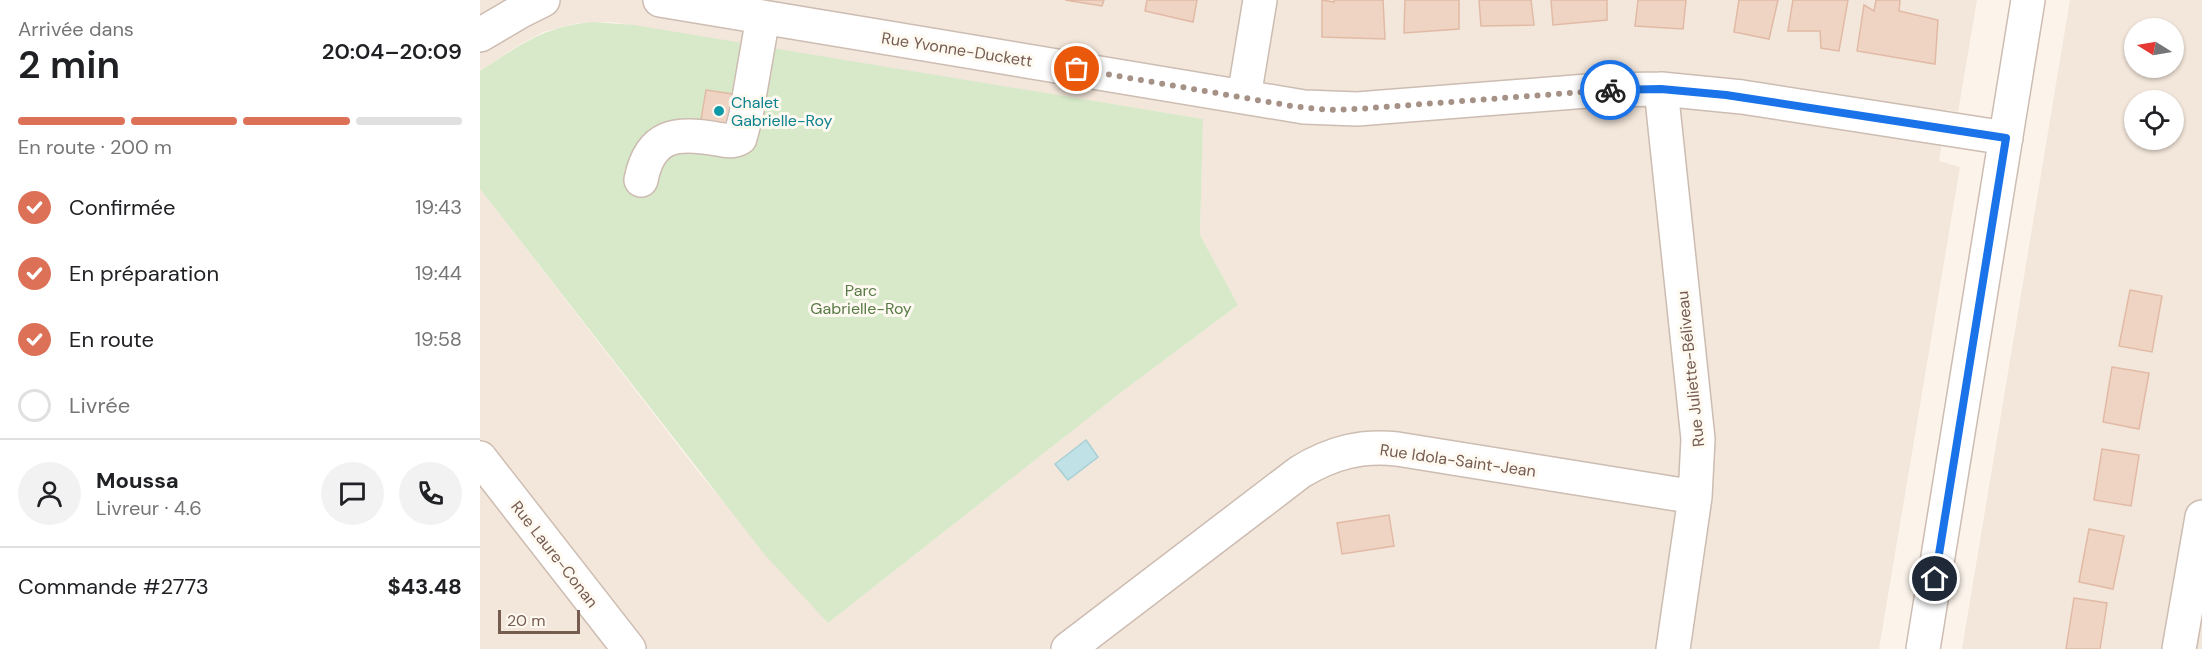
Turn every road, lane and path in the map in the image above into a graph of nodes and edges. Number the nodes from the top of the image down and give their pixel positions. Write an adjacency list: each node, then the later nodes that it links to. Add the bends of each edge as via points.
1 (543, 0): 6 (street)
2 (660, 0): 5 (street, Rue Yvonne-Duckett)
3 (1260, 0): 8 (street)
4 (2028, 0): 9 (street)
5 (763, 17): 8 (street, Rue Yvonne-Duckett); 10 (street, via 740,138 667,139 649,154)
6 (480, 35)
7 (1661, 89): 8 (street, Rue Yvonne-Duckett, via 1335,110); 9 (street, Rue Yvonne-Duckett, via 1742,97); 12 (street, Rue Juliette-Béliveau, via 1698,428)
8 (1244, 97)
9 (2006, 138): 17 (street)
10 (641, 180)
11 (480, 458): 14 (street, Rue Laure-Conan)
12 (1695, 497): 15 (street, Rue Idola-Saint-Jean, via 1397,449 1371,447 1344,452 1300,472); 16 (street, Rue Juliette-Béliveau)
13 (2201, 529): 18 (street)
14 (629, 649)
15 (1068, 649)
16 (1673, 649)
17 (1923, 649)
18 (2179, 649)

